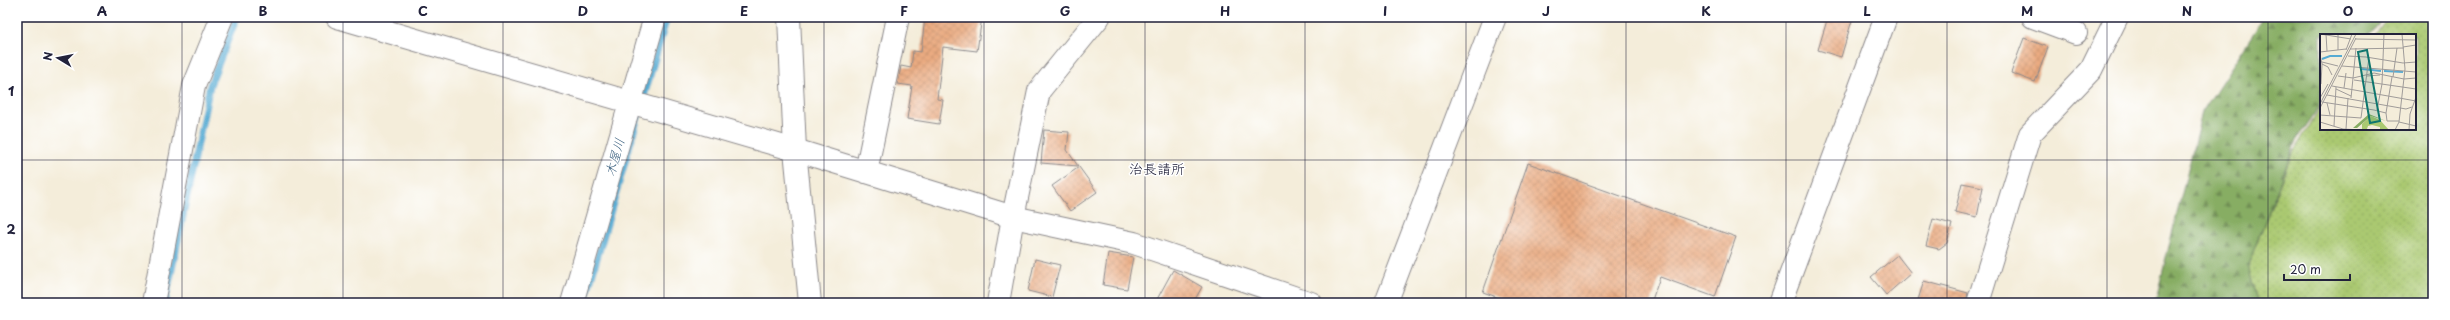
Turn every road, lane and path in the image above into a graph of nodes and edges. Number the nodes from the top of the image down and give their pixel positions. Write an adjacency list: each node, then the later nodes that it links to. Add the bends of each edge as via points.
1 (222, 17): 16 (street, via 194,86)
2 (337, 17): 12 (street)
3 (655, 17): 12 (street)
4 (790, 17): 13 (street)
5 (898, 17): 14 (street)
6 (1099, 17): 15 (street, via 1039,91)
7 (1495, 17): 21 (street)
8 (1886, 17): 22 (street)
9 (2033, 17): 11 (street)
10 (2117, 17): 23 (street, via 2091,70 2030,134)
11 (2076, 33)
12 (637, 103): 13 (street); 17 (street)
13 (795, 150): 14 (street); 18 (street)
14 (866, 172): 15 (street)
15 (1013, 217): 19 (street); 20 (street, via 1134,243)
16 (153, 303)
17 (572, 303)
18 (810, 303)
19 (998, 303)
20 (1311, 303)
21 (1386, 303)
22 (1780, 303)
23 (1978, 303)

